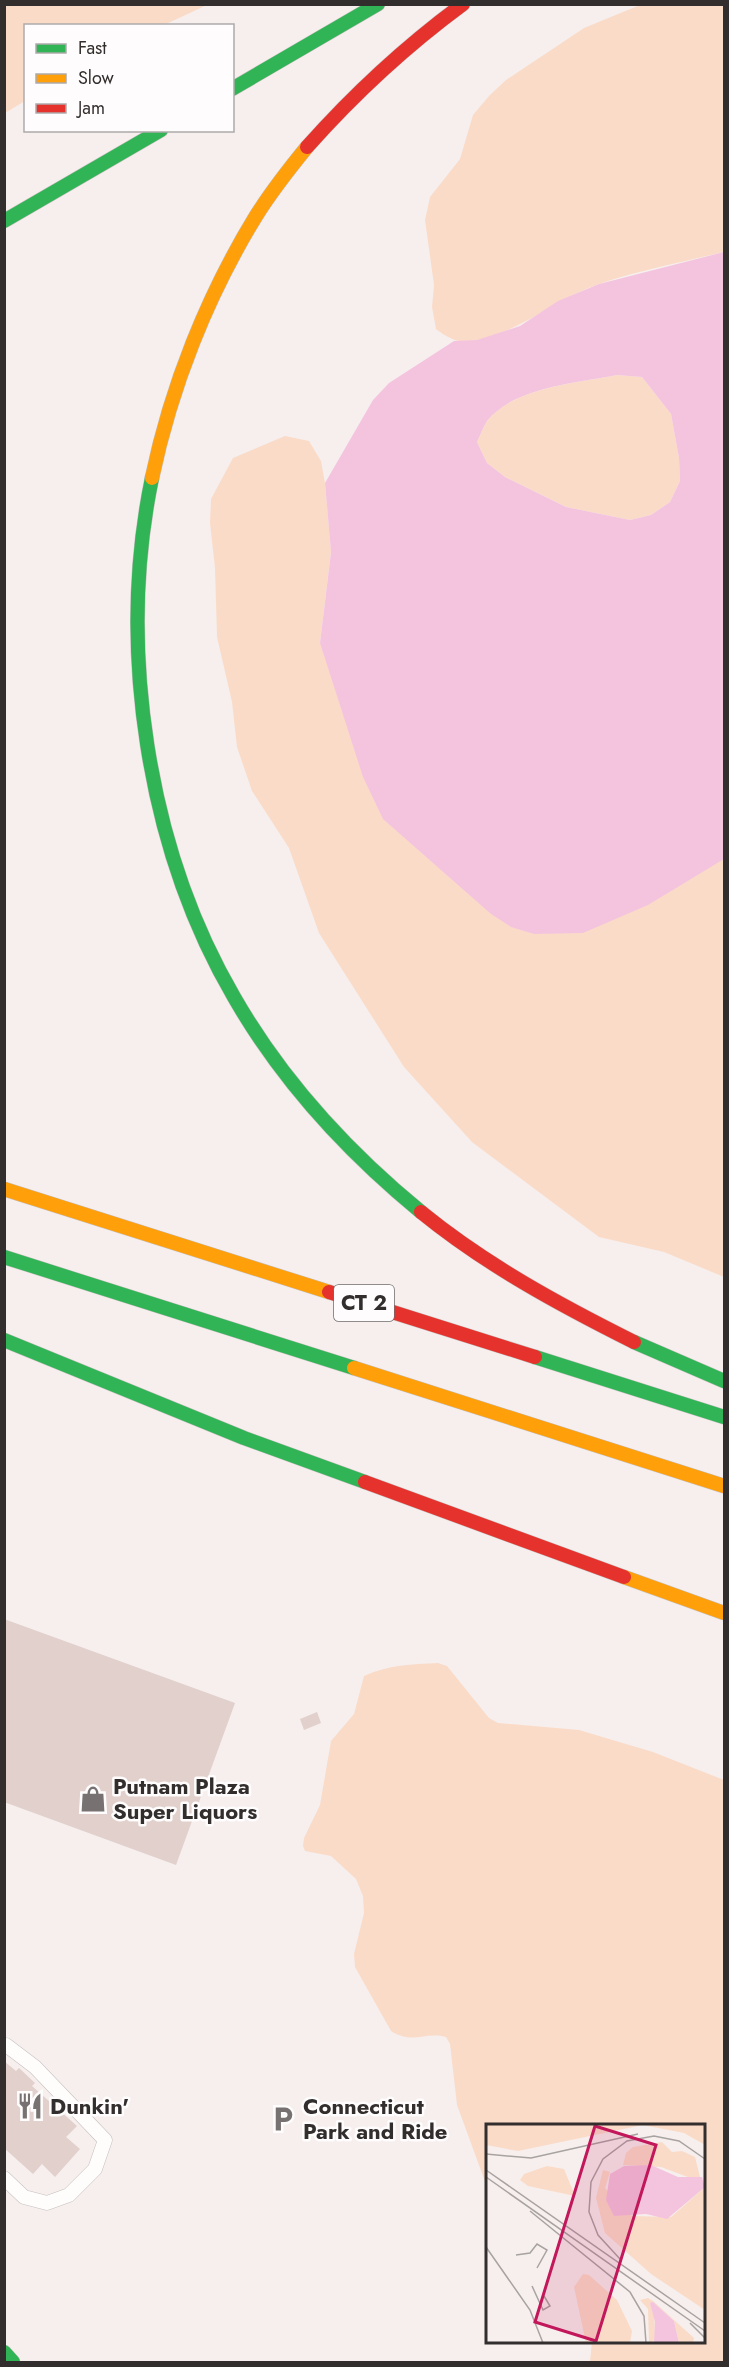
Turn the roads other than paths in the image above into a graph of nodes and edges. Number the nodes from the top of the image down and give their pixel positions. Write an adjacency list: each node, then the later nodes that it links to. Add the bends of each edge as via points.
1 (378, 4): 3 (main road)
2 (463, 4): 9 (main road, via 370,82 288,172 238,248 194,342 159,449 140,564 139,664 153,778 178,873 203,937 250,1023 320,1115 399,1194 497,1265 616,1332)
3 (234, 88)
4 (158, 132): 5 (main road)
5 (4, 221)
6 (4, 1189): 10 (main road, CT 2)
7 (4, 1257): 11 (main road)
8 (4, 1340): 12 (main road, via 274,1450)
9 (724, 1382)
10 (724, 1417)
11 (724, 1486)
12 (724, 1613)
13 (6, 2044): 14 (lane, via 35,2067 105,2140 95,2169 69,2195 48,2203 24,2197)
14 (4, 2178)
15 (4, 2352): 16 (main road)
16 (13, 2362)

